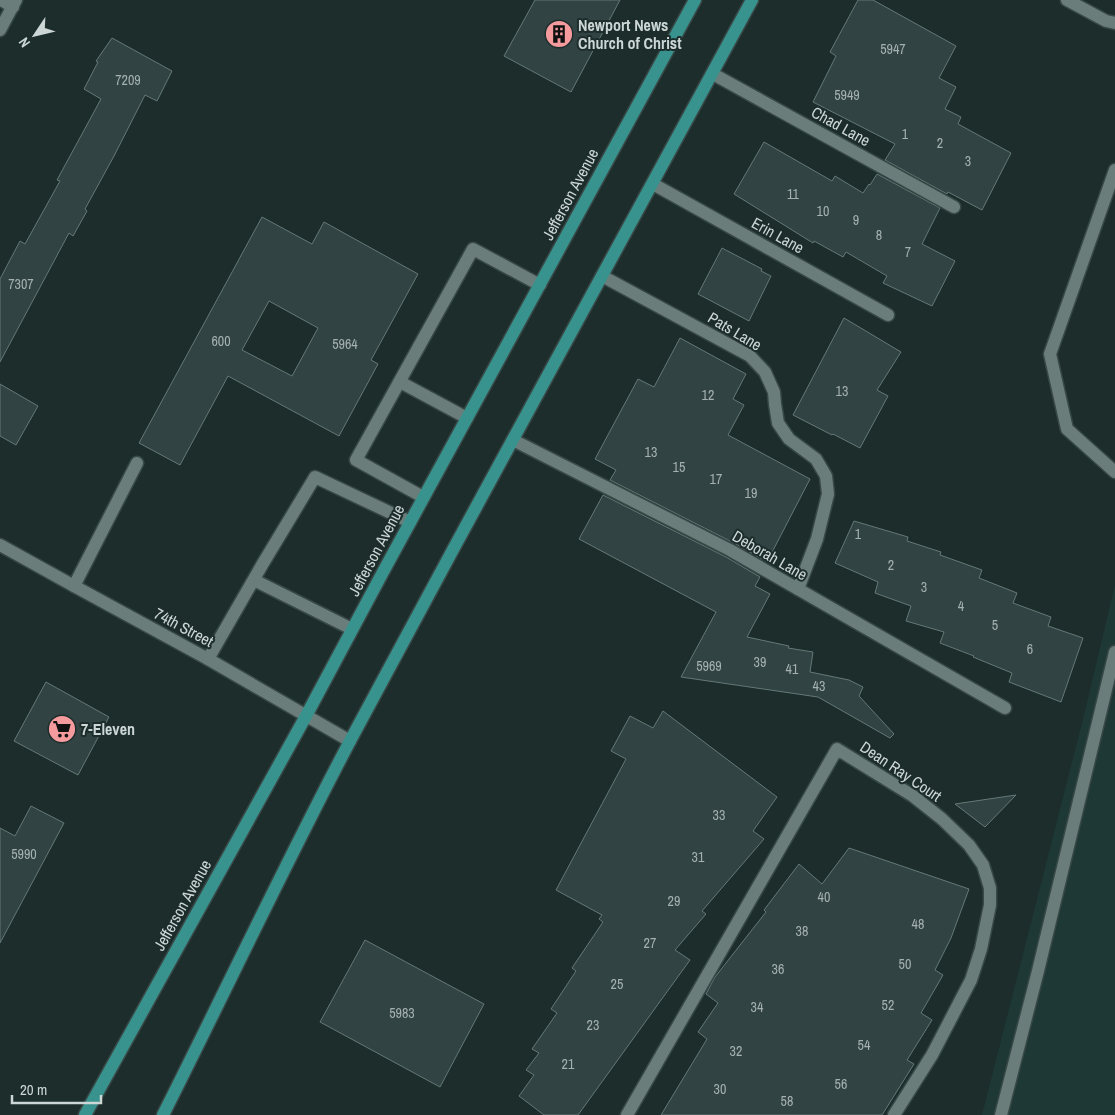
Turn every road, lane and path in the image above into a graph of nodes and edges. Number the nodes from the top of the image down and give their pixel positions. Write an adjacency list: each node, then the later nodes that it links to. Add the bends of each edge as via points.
1 (1, 0): 5 (street)
2 (695, 0): 13 (main road, Jefferson Avenue)
3 (752, 0): 8 (main road)
4 (1067, 0): 6 (street)
5 (14, 3): 7 (street)
6 (1115, 23)
7 (0, 30)
8 (713, 74): 10 (main road); 11 (street, Chad Lane)
9 (1115, 170): 19 (street, via 1050,354 1067,429)
10 (653, 184): 12 (main road); 14 (street, Erin Lane)
11 (954, 206)
12 (602, 276): 17 (main road); 25 (street, Pats Lane, via 750,356 765,372 774,392 778,423 789,439 816,460 826,476 828,494 817,539)
13 (540, 285): 15 (street, via 473,249); 16 (main road, Jefferson Avenue)
14 (888, 315)
15 (400, 382): 16 (street); 20 (street, via 356,460)
16 (467, 418): 20 (main road, Jefferson Avenue)
17 (513, 440): 25 (street, Deborah Lane, via 730,550); 31 (main road)
18 (137, 463): 24 (street)
19 (1115, 472)
20 (423, 497): 21 (main road, Jefferson Avenue)
21 (410, 522): 23 (street, via 315,477); 26 (main road, Jefferson Avenue)
22 (0, 545): 24 (street, 74th Street)
23 (254, 580): 26 (street); 28 (street)
24 (74, 586): 28 (street, 74th Street)
25 (798, 589): 29 (street, Deborah Lane)
26 (352, 629): 30 (main road, Jefferson Avenue)
27 (1115, 652): 36 (street)
28 (208, 658): 30 (street, 74th Street)
29 (1006, 708)
30 (306, 716): 31 (street, 74th Street); 32 (main road, Jefferson Avenue)
31 (350, 741): 33 (main road)
32 (85, 1115)
33 (163, 1115)
34 (627, 1115): 35 (street, Dean Ray Court, via 837,749 913,796 942,819 983,865 990,888 982,949 971,980 932,1055)
35 (894, 1115)
36 (1001, 1115)

